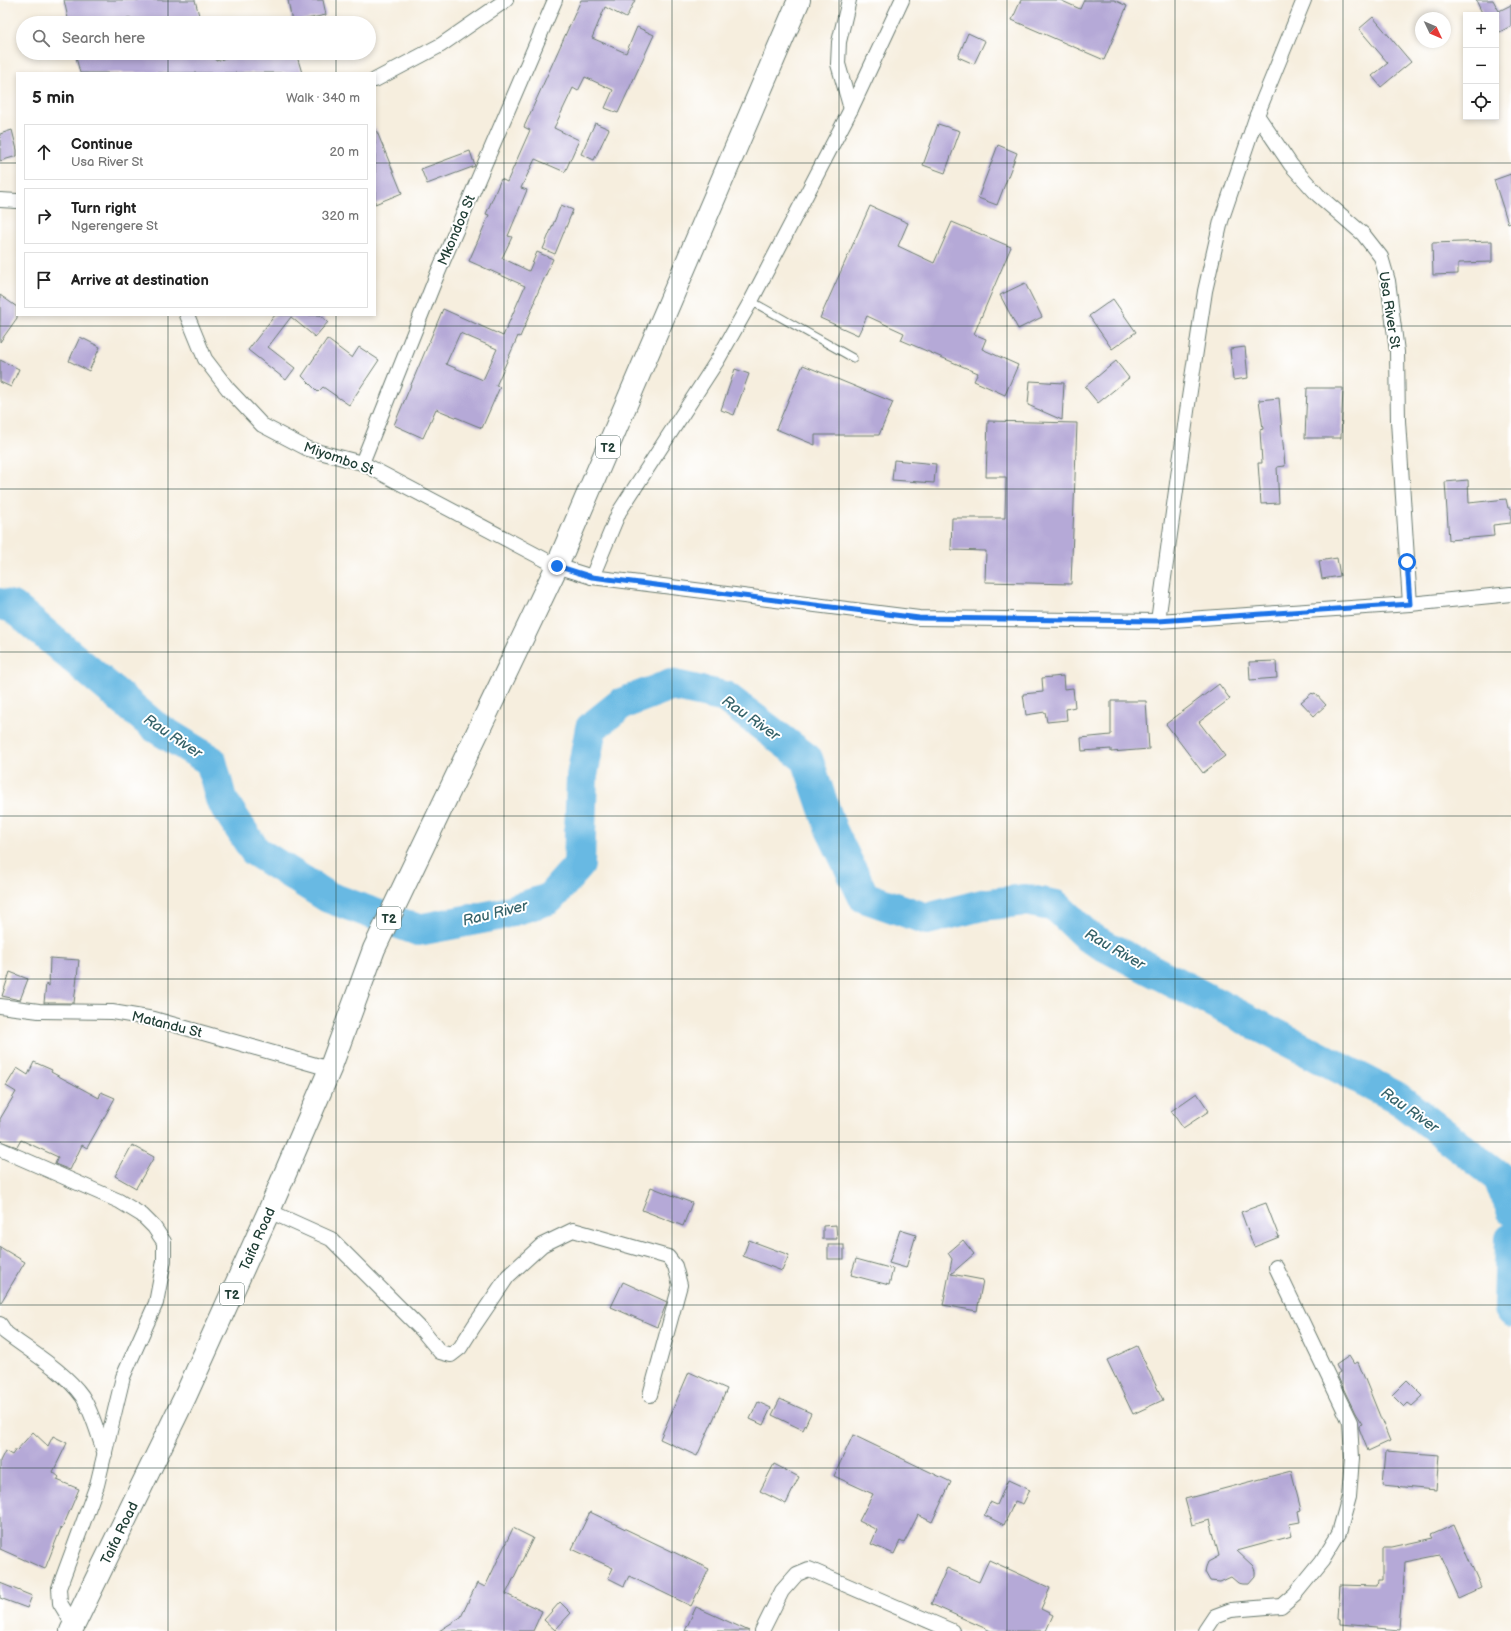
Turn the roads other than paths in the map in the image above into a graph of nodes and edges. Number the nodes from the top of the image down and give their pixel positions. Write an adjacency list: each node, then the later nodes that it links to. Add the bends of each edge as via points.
1 (506, 0): 7 (street, via 441,45)
2 (555, 0): 15 (street, Mkondoa St, via 437,275)
3 (799, 0): 16 (highway, T2)
4 (849, 0): 8 (street, via 839,42 838,64)
5 (902, 0): 8 (street)
6 (1304, 0): 9 (street)
7 (376, 79)
8 (851, 109): 12 (street)
9 (1257, 115): 19 (street, Usa River St, via 1291,165 1318,195 1363,234 1383,263 1388,281 1397,352 1398,421); 20 (street, via 1221,221 1205,291)
10 (0, 200): 11 (street)
11 (16, 201)
12 (751, 301): 14 (lane); 17 (street, via 717,361 620,512)
13 (187, 316): 15 (street, Miyombo St, via 205,358 228,389 262,425 308,448)
14 (853, 358)
15 (362, 463): 16 (street, Miyombo St)
16 (557, 566): 17 (street, Miyombo St); 22 (highway, Taifa Road / T2, via 374,949)
17 (592, 577): 20 (street, Miyombo St, via 919,618)
18 (1511, 594): 19 (street, Miyombo St)
19 (1410, 604): 20 (street, Miyombo St)
20 (1158, 621)
21 (0, 1006): 22 (street, Matandu St, via 39,1011 112,1012 154,1018)
22 (330, 1069): 24 (highway, Taifa Road / T2)
23 (0, 1149): 28 (street, via 119,1200 142,1215 164,1242 164,1261 156,1303 123,1377)
24 (269, 1211): 27 (street, via 331,1239 421,1329 440,1352 451,1355 460,1348 508,1276 542,1245 573,1230 668,1257 675,1266 680,1285); 29 (highway, Taifa Road / T2, via 185,1397)
25 (1276, 1267): 32 (street, via 1350,1422 1352,1458 1349,1497 1338,1533 1322,1561 1295,1594 1280,1606 1231,1610 1215,1616)
26 (0, 1324): 28 (street, via 6,1334 68,1379 91,1414)
27 (650, 1395)
28 (105, 1454): 29 (street, via 97,1485 59,1588 60,1603)
29 (73, 1629)
30 (762, 1631): 31 (street, via 782,1591 797,1574 809,1569)
31 (952, 1631)
32 (1205, 1631)

